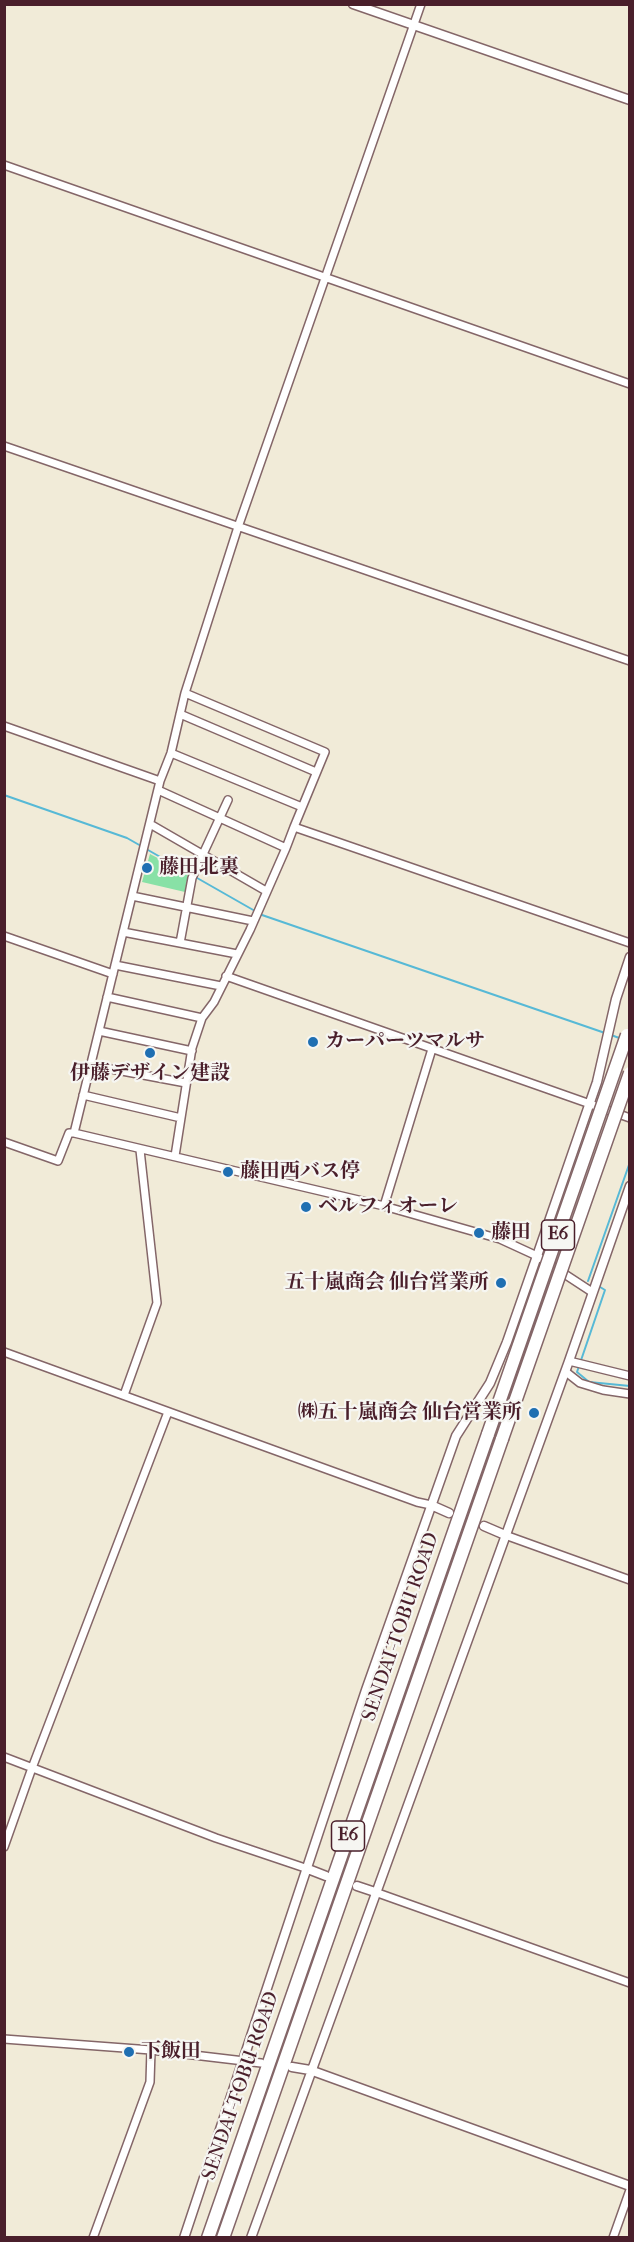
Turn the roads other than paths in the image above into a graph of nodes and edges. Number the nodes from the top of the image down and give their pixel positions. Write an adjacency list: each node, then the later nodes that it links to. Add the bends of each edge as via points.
1 (353, 4): 3 (street)
2 (421, 4): 3 (street)
3 (414, 26): 4 (street); 6 (street)
4 (630, 100)
5 (4, 165): 6 (street)
6 (324, 277): 7 (street); 9 (street)
7 (630, 384)
8 (4, 446): 9 (street)
9 (238, 527): 10 (street); 11 (street)
10 (630, 661)
11 (185, 693): 12 (street); 15 (street, via 325,752)
12 (180, 714): 14 (street); 15 (street)
13 (4, 726): 16 (street)
14 (171, 753): 16 (street); 19 (street)
15 (316, 772): 19 (street)
16 (160, 781): 17 (street)
17 (158, 789): 20 (street); 21 (street)
18 (228, 800): 20 (street)
19 (302, 807): 22 (street)
20 (219, 817): 23 (street); 24 (street)
21 (150, 824): 24 (street); 26 (street)
22 (294, 827): 23 (street); 32 (street)
23 (286, 848): 25 (street)
24 (202, 854): 25 (street); 27 (street)
25 (266, 891): 28 (street)
26 (132, 896): 27 (street); 29 (street)
27 (186, 909): 28 (street); 31 (street)
28 (256, 914): 33 (street)
29 (123, 932): 31 (street); 35 (street)
30 (4, 936): 36 (street)
31 (180, 943): 33 (street)
32 (630, 944)
33 (237, 954): 37 (street)
34 (630, 957): 49 (street)
35 (115, 965): 36 (street); 38 (street)
36 (113, 974): 39 (street)
37 (226, 976): 38 (street); 43 (street)
38 (221, 986): 40 (street)
39 (107, 998): 40 (street); 41 (street)
40 (202, 1018): 44 (street)
41 (99, 1031): 44 (street); 45 (street)
42 (628, 1032): 89 (highway, SENDAI-TOBU ROAD / E6, bridge)
43 (432, 1049): 49 (street); 57 (street)
44 (192, 1051): 47 (street)
45 (90, 1065): 47 (street); 48 (street)
46 (630, 1073): 90 (highway, SENDAI-TOBU ROAD / E6, bridge)
47 (186, 1083): 50 (street)
48 (83, 1095): 50 (street); 52 (street)
49 (589, 1104): 51 (street); 58 (street)
50 (181, 1118): 55 (street)
51 (630, 1118)
52 (74, 1133): 53 (street, via 69,1133 58,1161); 54 (street)
53 (4, 1142)
54 (140, 1150): 55 (street); 65 (street, via 157,1303)
55 (175, 1156): 57 (street)
56 (630, 1186): 59 (street)
57 (384, 1206): 58 (street, via 500,1239)
58 (537, 1256): 59 (street); 67 (street, via 490,1383 456,1436)
59 (592, 1292): 61 (street)
60 (4, 1352): 65 (street)
61 (571, 1362): 62 (street); 63 (street)
62 (566, 1372): 64 (street, via 580,1383); 70 (street)
63 (630, 1376)
64 (630, 1394)
65 (124, 1395): 66 (street)
66 (168, 1412): 67 (street); 73 (street)
67 (431, 1505): 68 (street); 75 (street)
68 (449, 1513)
69 (484, 1526): 70 (street)
70 (505, 1535): 71 (street); 78 (street)
71 (630, 1580)
72 (4, 1757): 73 (street)
73 (32, 1768): 74 (street); 75 (street)
74 (4, 1847)
75 (308, 1869): 76 (street); 82 (street)
76 (326, 1876)
77 (357, 1886): 78 (street)
78 (375, 1892): 79 (street); 85 (street)
79 (630, 1983)
80 (4, 2039): 81 (street)
81 (151, 2050): 82 (street); 87 (street, via 150,2082)
82 (244, 2061): 83 (street); 88 (street)
83 (261, 2063)
84 (292, 2067): 85 (street)
85 (310, 2070): 86 (street); 91 (street)
86 (630, 2188): 92 (street)
87 (93, 2238)
88 (184, 2238)
89 (208, 2238)
90 (223, 2238)
91 (250, 2238)
92 (613, 2238)

